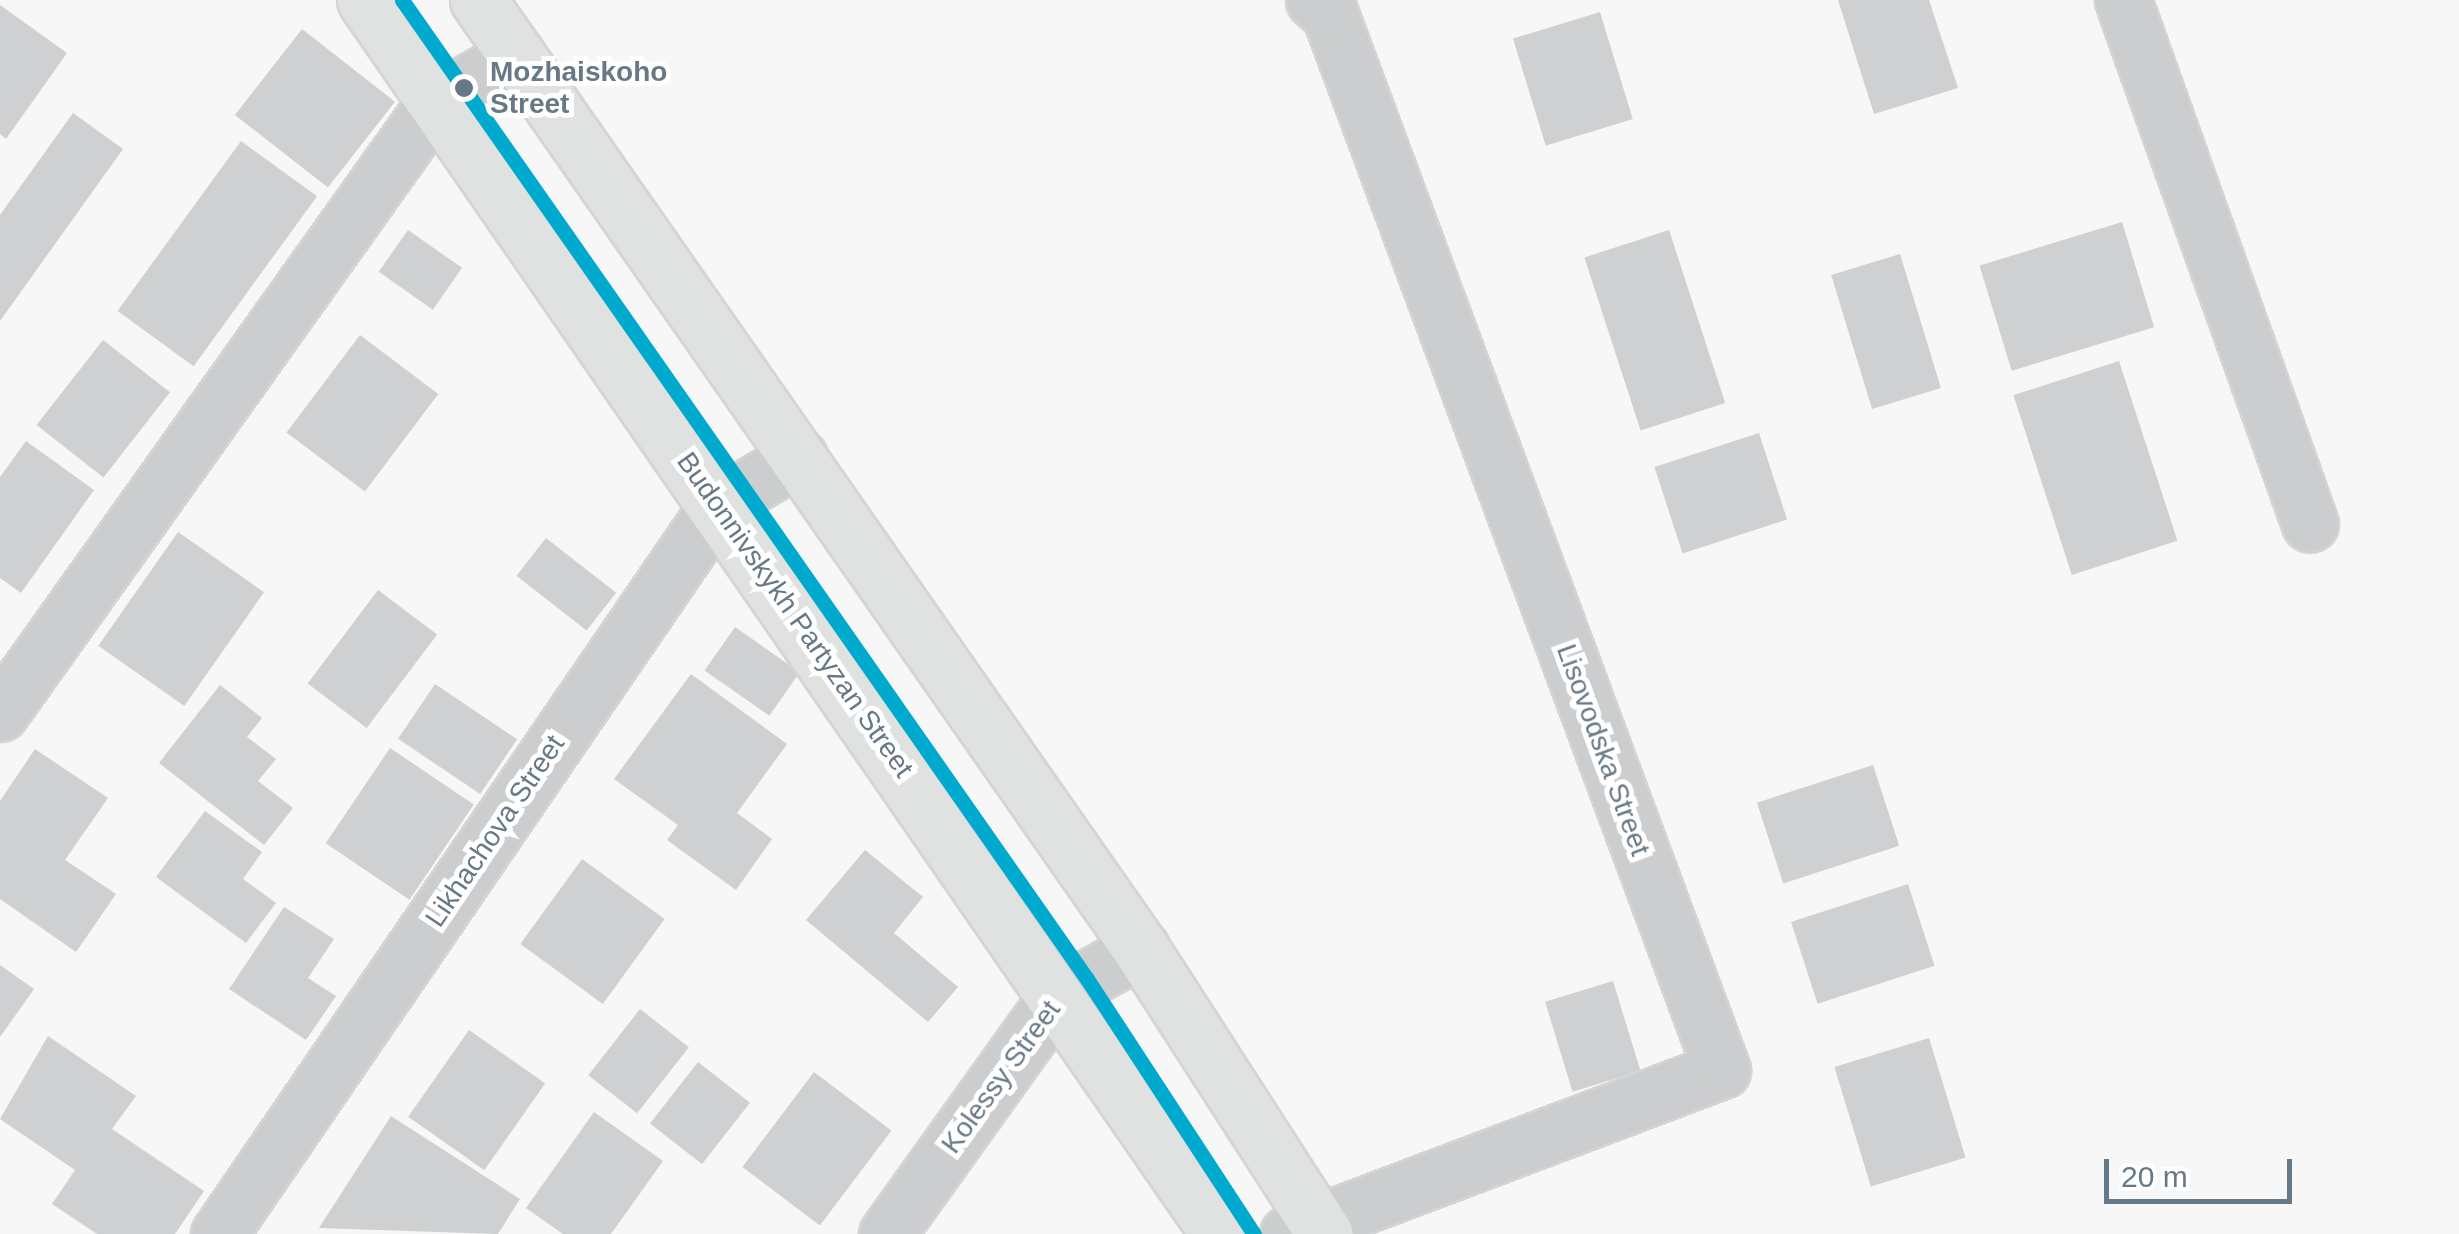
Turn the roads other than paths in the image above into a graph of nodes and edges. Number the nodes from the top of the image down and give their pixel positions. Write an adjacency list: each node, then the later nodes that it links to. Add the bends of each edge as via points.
1 (365, 0): 6 (main road, Budonnivskykh Partyzan Street)
2 (478, 0): 5 (main road)
3 (1314, 0): 13 (street, Lisovodska Street, via 1330,14 1722,1070)
4 (2123, 0): 9 (street)
5 (517, 55): 6 (street); 7 (main road)
6 (436, 101): 8 (main road, Budonnivskykh Partyzan Street); 10 (street)
7 (799, 458): 8 (street, Likhachova Street); 11 (main road)
8 (718, 505): 12 (main road, Budonnivskykh Partyzan Street); 14 (street, Likhachova Street)
9 (2310, 524)
10 (0, 712)
11 (1141, 949): 12 (street, Kolessy Street); 13 (main road)
12 (1059, 994): 15 (street, Kolessy Street); 16 (main road, Budonnivskykh Partyzan Street)
13 (1309, 1228)
14 (218, 1234)
15 (887, 1234)
16 (1219, 1234)

